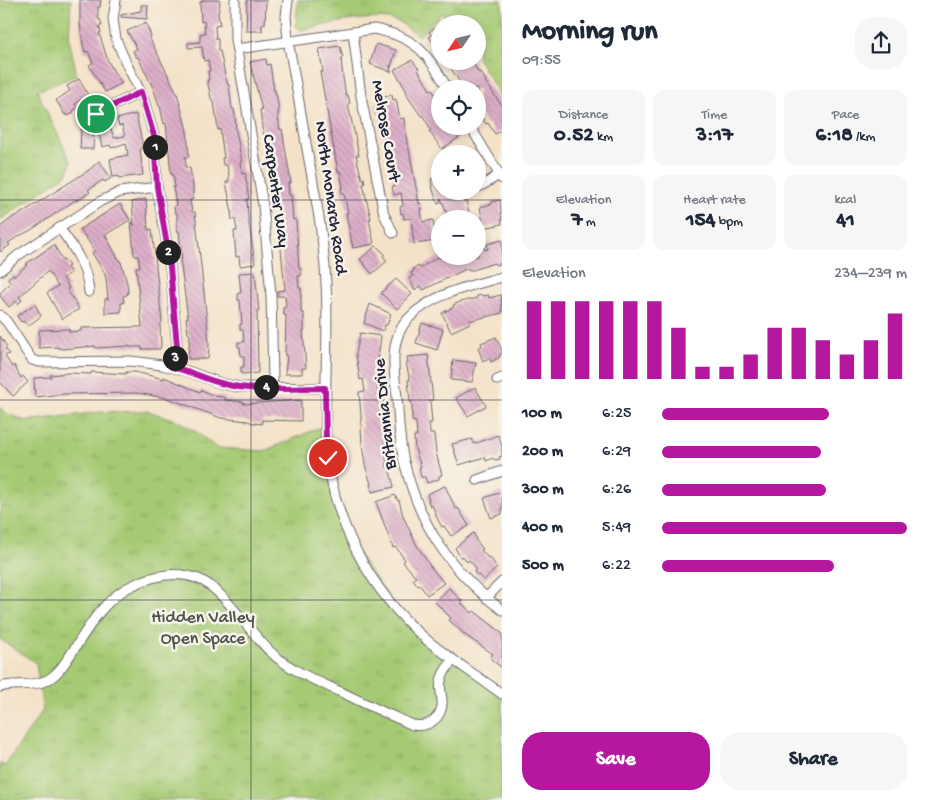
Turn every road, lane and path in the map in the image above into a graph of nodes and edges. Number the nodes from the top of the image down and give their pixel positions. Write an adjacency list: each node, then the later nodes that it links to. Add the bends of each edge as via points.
1 (116, 0): 8 (street, via 113,19 116,39)
2 (235, 0): 6 (street, Carpenter Way)
3 (288, 0): 5 (street, North Monarch Road)
4 (353, 32): 5 (street); 7 (street, via 374,29 408,39 422,50); 15 (street, Melrose Court, via 361,96 384,214)
5 (288, 41): 6 (street); 22 (street, North Monarch Road, via 320,215 326,284)
6 (237, 49): 21 (street, Carpenter Way, via 264,214 271,295)
7 (442, 80)
8 (141, 92): 9 (street); 13 (street, via 154,136)
9 (96, 114)
10 (475, 135): 11 (street)
11 (500, 177): 12 (street)
12 (486, 184)
13 (157, 187): 14 (street, via 120,192); 20 (street, via 169,256 177,346)
14 (60, 228): 16 (street); 18 (street, via 85,269)
15 (393, 233)
16 (0, 271)
17 (502, 277): 26 (street, Britannia Drive, via 457,290 408,318 398,337 393,360 404,464 418,505 433,537 455,568)
18 (89, 292)
19 (0, 315): 20 (street, via 32,360 131,361)
20 (172, 367): 21 (street, via 223,384)
21 (271, 388): 22 (street)
22 (325, 388): 28 (street, North Monarch Road, via 331,478 355,550 388,600)
23 (502, 471): 24 (street)
24 (477, 480)
25 (502, 582): 26 (street)
26 (486, 598): 27 (street, Britannia Drive)
27 (502, 610)
28 (453, 660): 29 (street, via 441,679 442,702 438,716 424,725 413,725 293,669 260,642 210,585 198,578 170,574 136,583 107,602 51,678 44,682); 30 (street, North Monarch Road)
29 (0, 687)
30 (502, 694)

